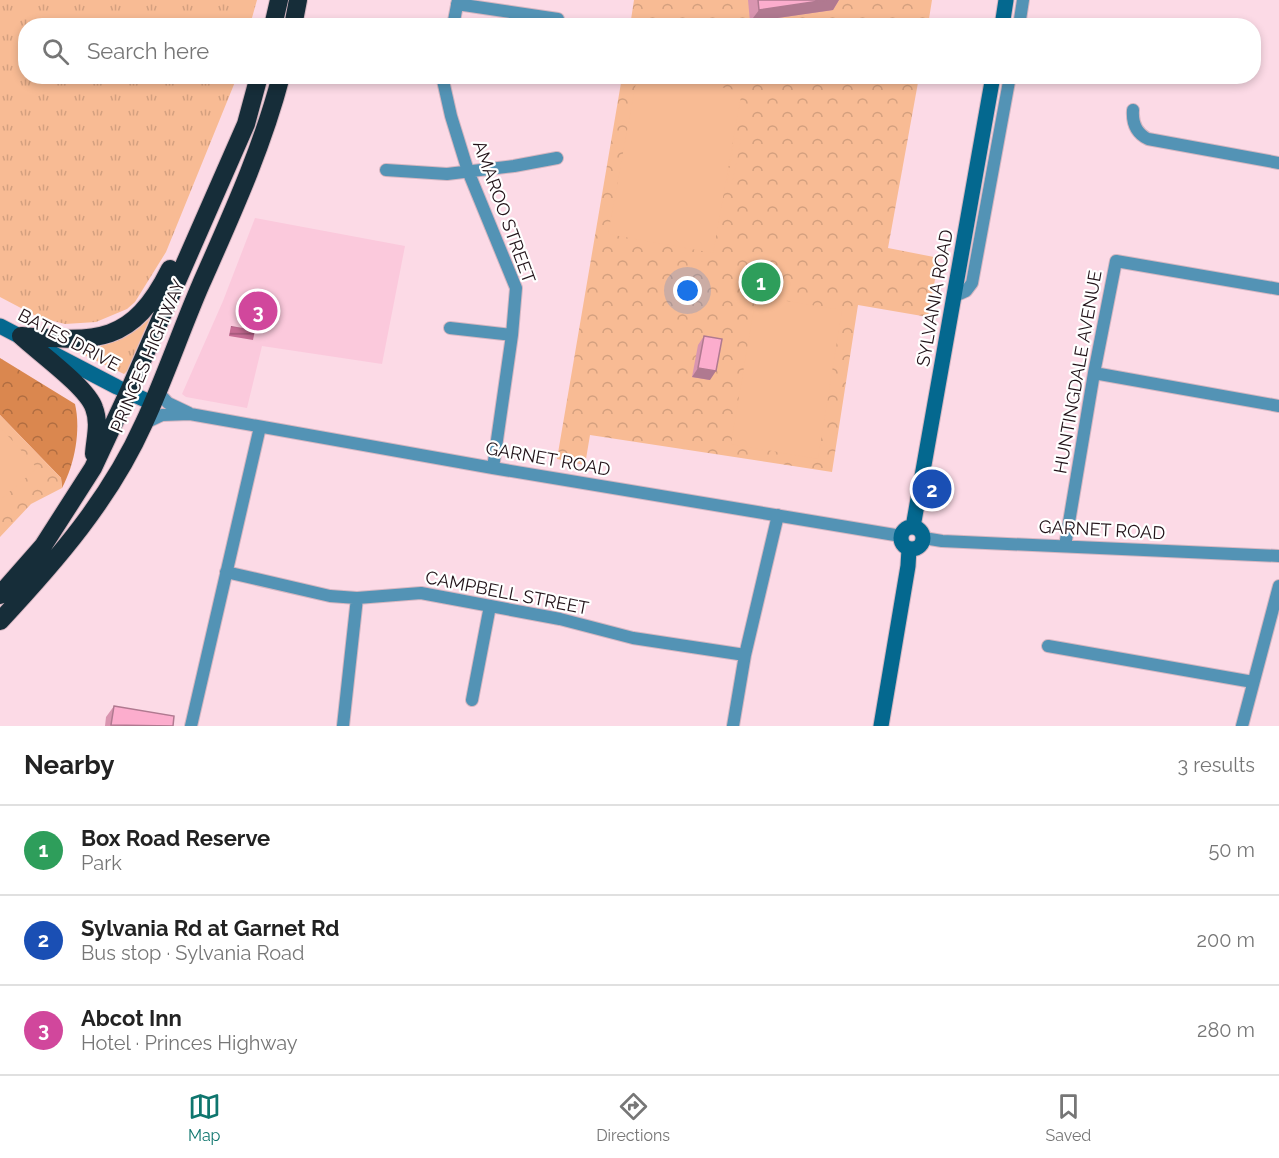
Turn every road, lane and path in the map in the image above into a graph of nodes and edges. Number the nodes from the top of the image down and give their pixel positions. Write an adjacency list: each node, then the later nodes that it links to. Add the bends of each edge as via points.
1 (279, 0): 6 (highway)
2 (298, 0): 7 (highway)
3 (1006, 0): 10 (street)
4 (1023, 0): 11 (street)
5 (457, 2): 8 (street); 9 (street)
6 (275, 18)
7 (294, 18)
8 (454, 18)
9 (552, 18)
10 (1003, 18)
11 (1020, 18)
12 (257, 84): 22 (highway, PRINCES HIGHWAY, via 246,124)
13 (280, 84): 31 (highway, PRINCES HIGHWAY, via 251,169)
14 (444, 84): 21 (street, AMAROO STREET)
15 (992, 84): 24 (street, SYLVANIA ROAD)
16 (1009, 84): 24 (street, via 972,283)
17 (1133, 110): 19 (street, via 1135,128 1148,139)
18 (557, 159): 21 (street)
19 (1279, 163)
20 (386, 170): 21 (street, via 447,174)
21 (468, 171): 27 (street, AMAROO STREET, via 516,288)
22 (190, 249): 28 (highway, via 173,264 148,307 117,331 80,339); 30 (highway, PRINCES HIGHWAY)
23 (1279, 289): 29 (street, HUNTINGDALE AVENUE, via 1116,261)
24 (955, 296): 39 (street, SYLVANIA ROAD)
25 (0, 326): 28 (street, BATES DRIVE)
26 (450, 328): 27 (street)
27 (512, 335): 37 (street, AMAROO STREET)
28 (21, 336): 30 (street, BATES DRIVE); 36 (highway, via 91,401 97,423)
29 (1094, 373): 32 (street); 40 (street, HUNTINGDALE AVENUE)
30 (128, 393): 31 (street, BATES DRIVE); 36 (highway, PRINCES HIGHWAY)
31 (154, 397): 33 (street, GARNET ROAD); 34 (highway, PRINCES HIGHWAY)
32 (1279, 406)
33 (190, 414): 34 (street, GARNET ROAD, via 162,415); 35 (street, GARNET ROAD)
34 (144, 423): 47 (highway, PRINCES HIGHWAY, via 88,520)
35 (260, 426): 37 (street, GARNET ROAD); 42 (street)
36 (93, 468): 44 (highway, PRINCES HIGHWAY, via 43,546)
37 (493, 468): 38 (street, GARNET ROAD)
38 (778, 515): 39 (street, GARNET ROAD); 49 (street)
39 (911, 537): 40 (street, GARNET ROAD, via 942,542); 55 (street, SYLVANIA ROAD)
40 (1065, 546): 41 (street, GARNET ROAD)
41 (1279, 556)
42 (226, 572): 45 (street, CAMPBELL STREET, via 330,596); 52 (street)
43 (1279, 586): 50 (street)
44 (0, 595)
45 (357, 598): 46 (street, CAMPBELL STREET, via 421,593); 53 (street)
46 (490, 606): 49 (street, CAMPBELL STREET, via 633,638); 51 (street)
47 (0, 621)
48 (1048, 646): 50 (street)
49 (745, 655): 54 (street)
50 (1253, 682): 56 (street)
51 (472, 700)
52 (191, 726)
53 (343, 726)
54 (733, 726)
55 (881, 726)
56 (1242, 726)

